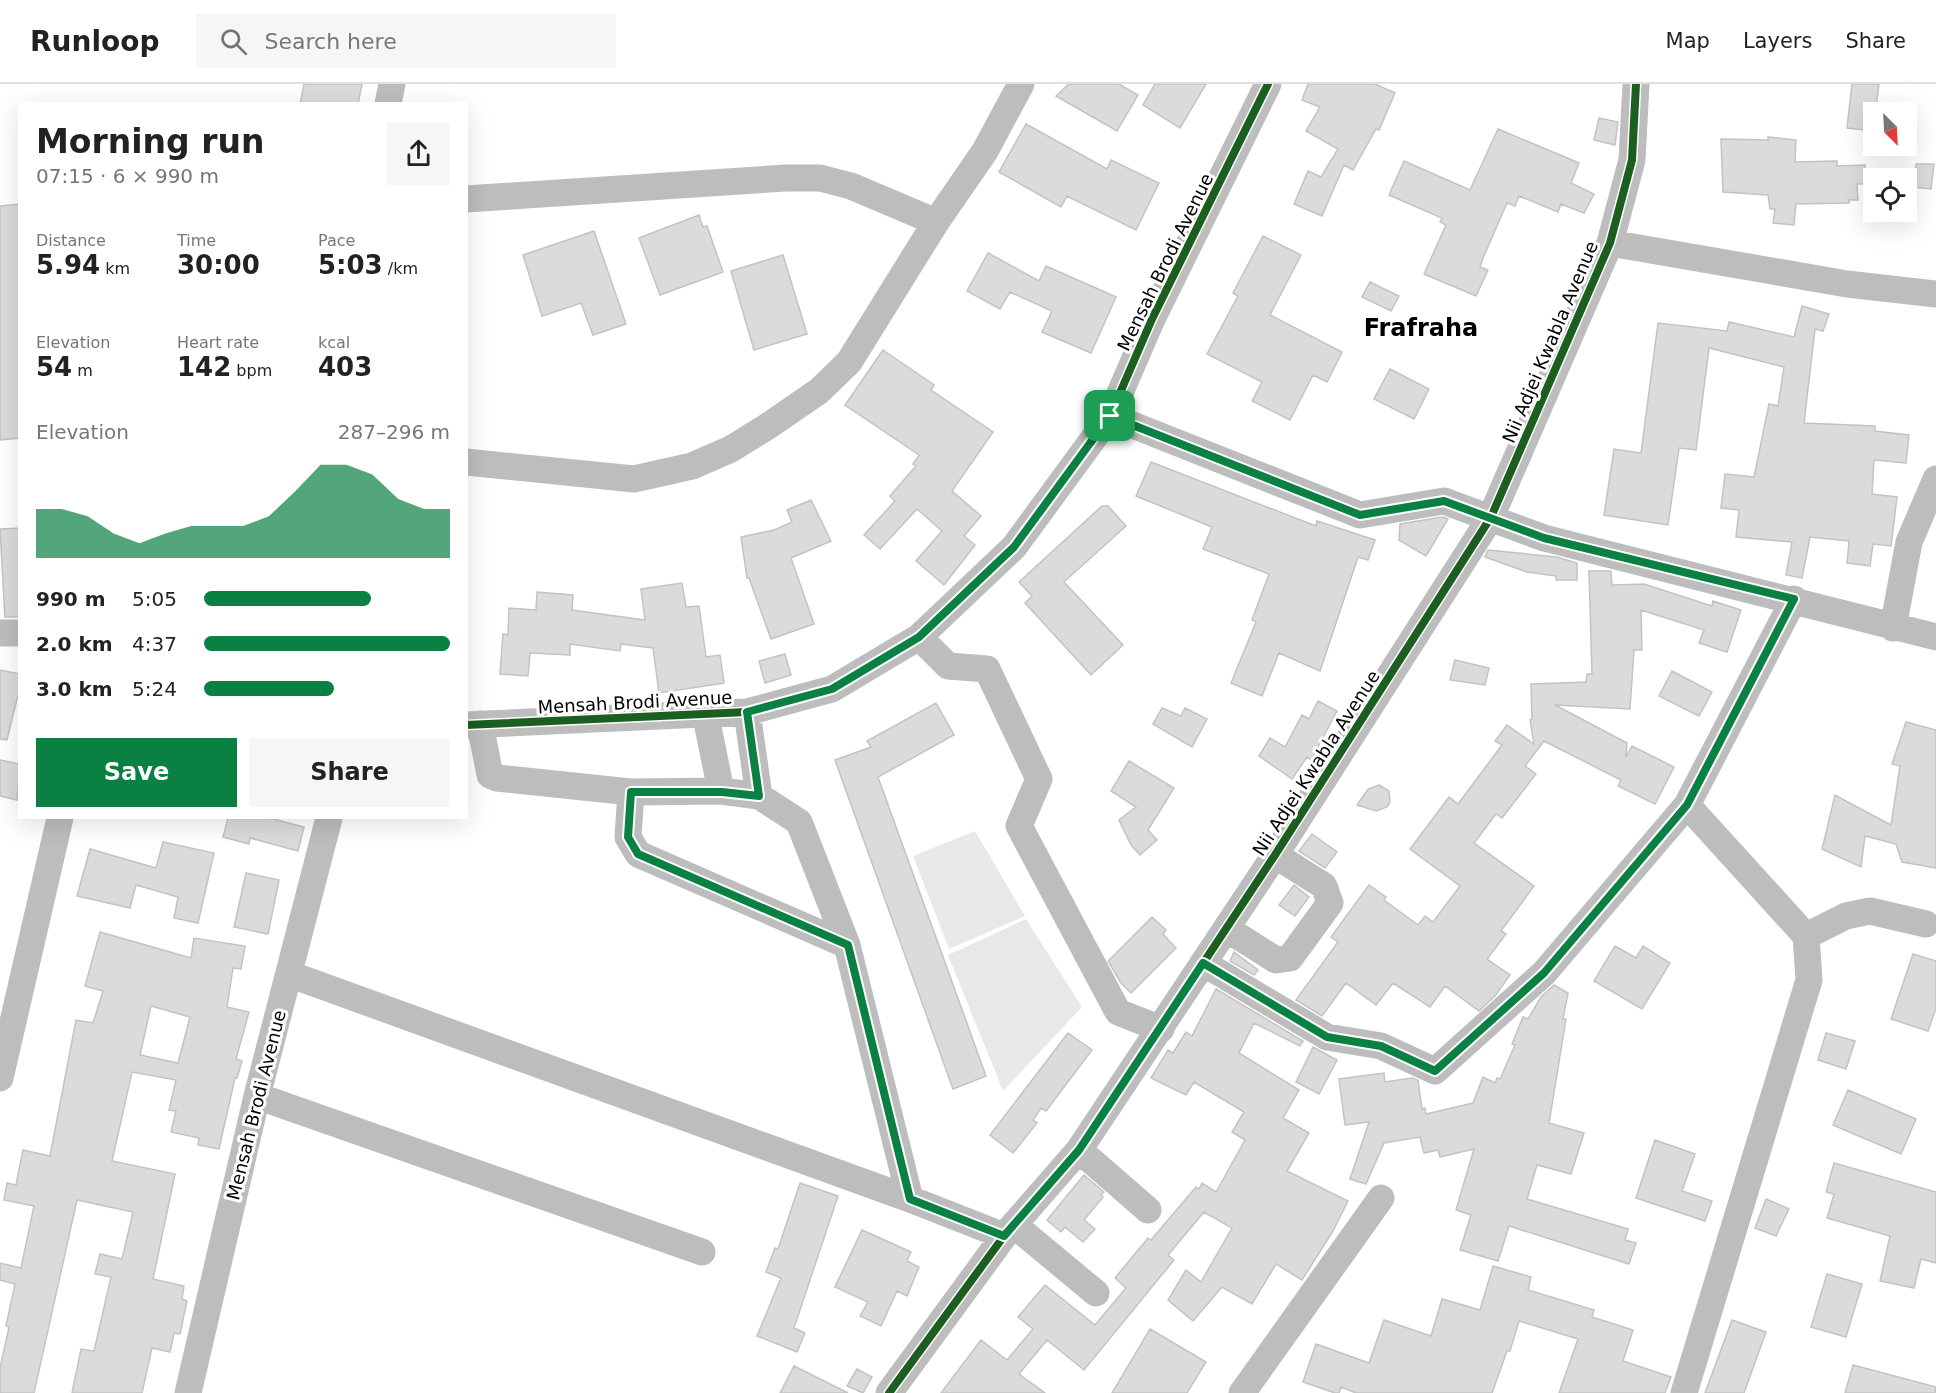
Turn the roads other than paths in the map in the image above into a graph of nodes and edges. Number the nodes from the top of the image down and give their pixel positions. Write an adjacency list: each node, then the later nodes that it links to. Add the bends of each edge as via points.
1 (392, 84): 5 (street)
2 (1021, 84): 7 (street, via 985,151)
3 (1268, 84): 10 (street, Mensah Brodi Avenue, via 1152,319)
4 (1636, 84): 8 (street, Nii Adjei Kwabla Avenue, via 1632,160)
5 (388, 102)
6 (468, 199): 7 (street, via 820,178 851,186)
7 (936, 222): 11 (street, via 849,362 819,391 731,449 692,466 634,478)
8 (1610, 243): 9 (street, via 1847,284); 13 (street, Nii Adjei Kwabla Avenue)
9 (1936, 294)
10 (1110, 416): 13 (street, via 1360,515 1444,501); 18 (street, Mensah Brodi Avenue, via 1014,547)
11 (468, 462)
12 (1936, 479): 15 (street, via 1909,542)
13 (1491, 517): 14 (street, via 1544,538); 29 (street, Nii Adjei Kwabla Avenue)
14 (1794, 599): 15 (street); 26 (street)
15 (1893, 628): 19 (street)
16 (0, 633): 17 (street)
17 (18, 633)
18 (919, 637): 21 (street, Mensah Brodi Avenue, via 832,689); 36 (street, via 948,666 987,669 1039,779 1018,826 1118,1012)
19 (1936, 637)
20 (705, 712): 21 (street, Mensah Brodi Avenue); 22 (street, Mensah Brodi Avenue); 24 (street)
21 (747, 712): 25 (street)
22 (473, 725): 23 (street, via 490,775 497,778)
23 (631, 792): 24 (street); 33 (street, via 628,837 638,854)
24 (722, 792): 25 (street)
25 (759, 796): 33 (street, via 799,822)
26 (1687, 805): 32 (street); 34 (street, via 1544,973 1435,1071 1381,1046 1327,1037)
27 (60, 819): 37 (street)
28 (329, 819): 35 (street, Mensah Brodi Avenue)
29 (1275, 855): 31 (street, Nii Adjei Kwabla Avenue); 31 (street, via 1324,886 1330,903 1290,958 1276,960)
30 (1926, 924): 32 (street, via 1870,911 1846,916)
31 (1227, 928): 34 (street, Nii Adjei Kwabla Avenue)
32 (1806, 936): 49 (street, via 1809,980)
33 (848, 945): 41 (street)
34 (1203, 963): 36 (street, Nii Adjei Kwabla Avenue)
35 (289, 974): 38 (street, Mensah Brodi Avenue); 41 (street)
36 (1161, 1029): 39 (street, Nii Adjei Kwabla Avenue)
37 (0, 1078)
38 (257, 1096): 44 (street); 46 (street, Mensah Brodi Avenue)
39 (1079, 1150): 42 (street); 43 (street, Nii Adjei Kwabla Avenue)
40 (1382, 1198): 48 (street)
41 (910, 1199): 43 (street)
42 (1148, 1210)
43 (1009, 1230): 45 (street); 47 (street, Nii Adjei Kwabla Avenue)
44 (702, 1252)
45 (1096, 1293)
46 (188, 1393)
47 (889, 1393)
48 (1242, 1393)
49 (1684, 1393)

